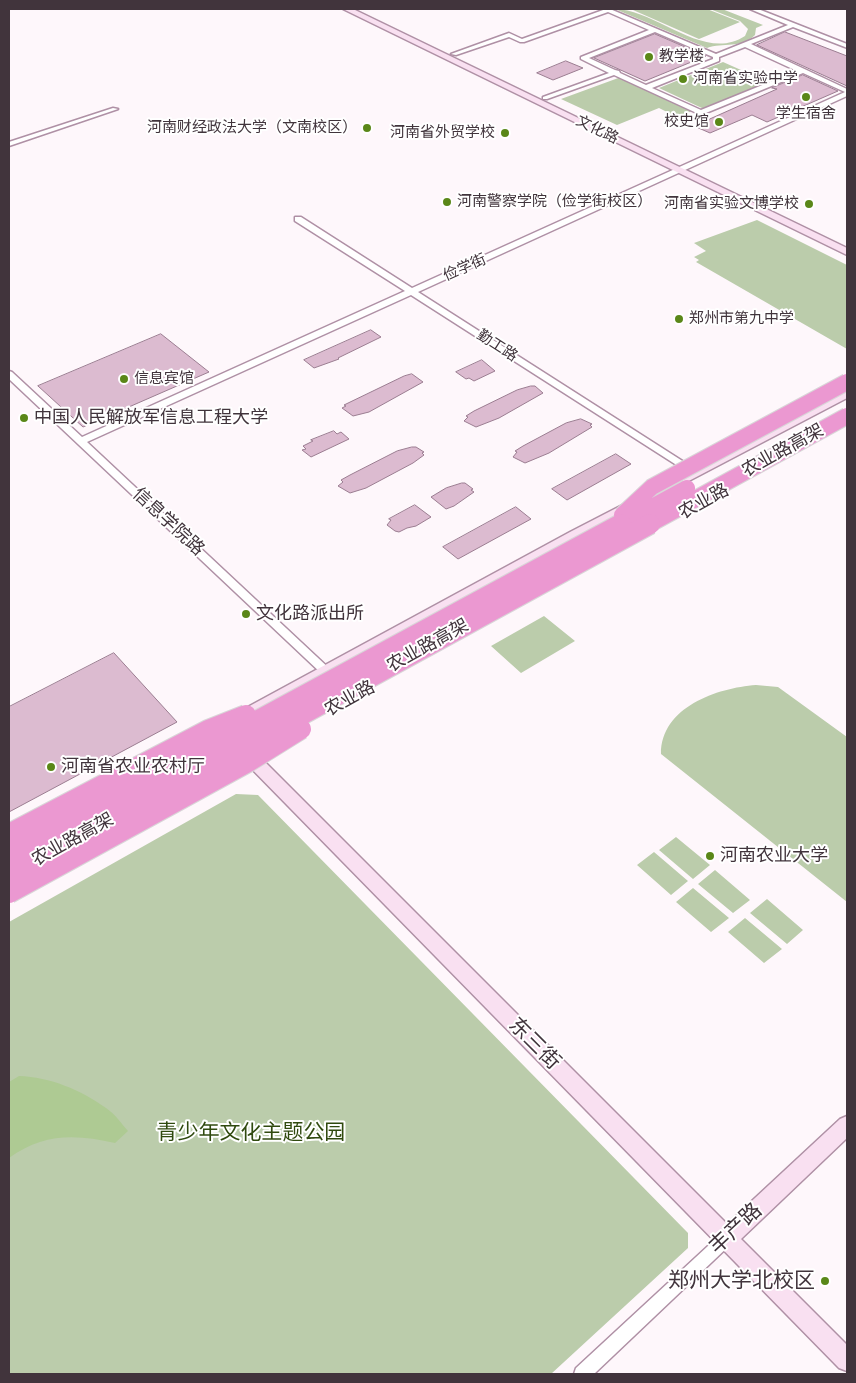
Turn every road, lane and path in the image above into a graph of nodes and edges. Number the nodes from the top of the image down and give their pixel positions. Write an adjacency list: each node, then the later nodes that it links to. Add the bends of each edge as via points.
1 (347, 9): 17 (street, 文化路)
2 (360, 9): 8 (street, 文化路)
3 (757, 9): 4 (street)
4 (793, 25): 6 (street); 7 (street)
5 (655, 30): 8 (street, via 608,10 522,41 509,35); 9 (street); 11 (street, via 583,58)
6 (745, 44): 9 (street); 10 (street)
7 (847, 46)
8 (454, 54): 14 (street, 文化路)
9 (716, 56): 12 (street, via 717,60)
10 (802, 71): 12 (street, via 701,114); 13 (street)
11 (617, 72): 12 (street); 14 (street)
12 (648, 87)
13 (847, 92): 17 (street, 俭学街)
14 (545, 98): 17 (street, 文化路)
15 (115, 109): 16 (street)
16 (9, 144)
17 (684, 169): 19 (street, 文化路); 20 (street, 文化路); 21 (street, 俭学街)
18 (298, 219): 21 (street, 勤工路)
19 (847, 244)
20 (847, 252)
21 (412, 292): 29 (street, 俭学街); 30 (street, 勤工路)
22 (9, 374): 29 (street, 信息学院路)
23 (847, 382): 32 (highway, bridge, via 652,487)
24 (847, 393): 30 (street, 农业路)
25 (847, 401): 32 (highway, 农业路高架, bridge)
26 (847, 416): 31 (highway, 农业路高架, bridge)
27 (847, 423): 36 (street, 农业路)
28 (847, 430): 31 (highway, via 692,518)
29 (82, 441): 33 (street, 信息学院路)
30 (696, 473): 33 (street, 农业路, via 575,535)
31 (632, 535): 34 (highway, 农业路高架, bridge)
32 (599, 536): 33 (highway, 农业路高架, bridge)
33 (323, 679): 35 (street, 农业路); 37 (highway, bridge, via 208,730); 39 (highway, 农业路高架, bridge)
34 (344, 692): 40 (highway, 农业路高架, bridge); 42 (highway, bridge, via 302,728 248,762)
35 (221, 728): 36 (street, 东三街); 38 (street, 农业路)
36 (248, 755): 41 (street, 农业路); 44 (street, 东三街)
37 (9, 834)
38 (9, 842)
39 (9, 855)
40 (9, 876)
41 (9, 886)
42 (9, 893)
43 (847, 1125): 44 (street, 丰产路)
44 (727, 1238): 45 (street, 东三街); 46 (street, 丰产路)
45 (847, 1360)
46 (582, 1374)

